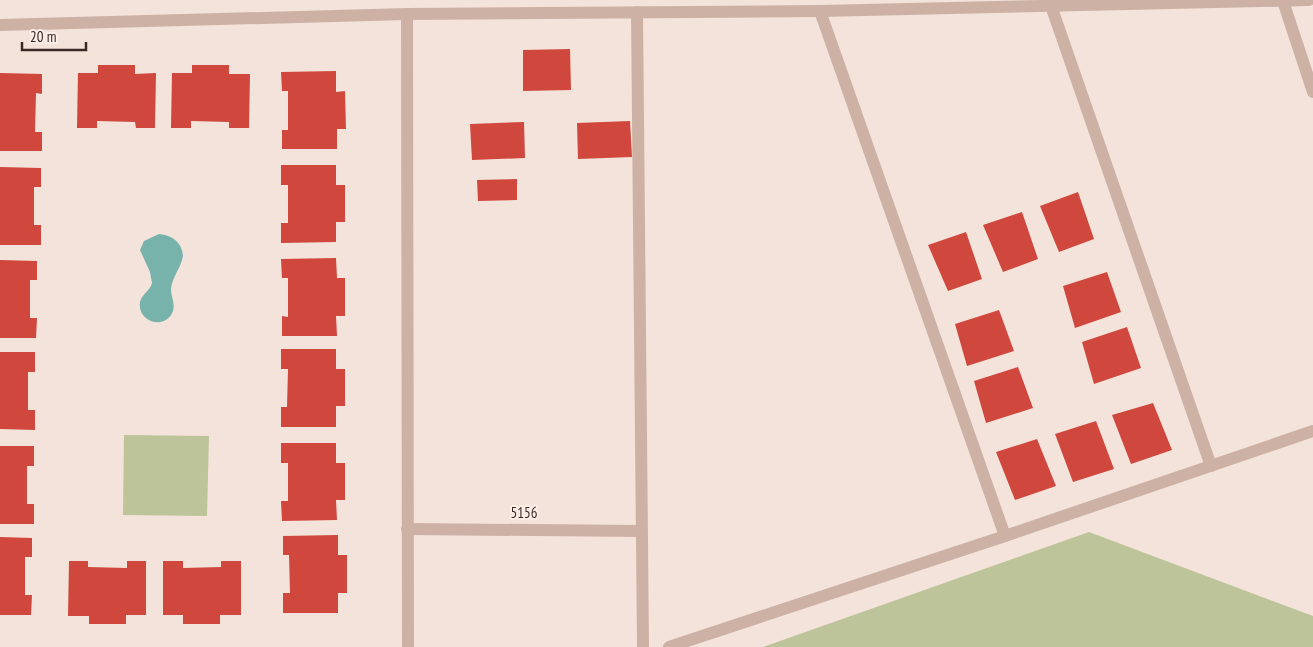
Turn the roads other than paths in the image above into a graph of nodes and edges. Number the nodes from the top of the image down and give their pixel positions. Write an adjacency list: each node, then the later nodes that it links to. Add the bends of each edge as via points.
1 (1309, 0): 2 (street)
2 (1282, 1): 3 (street); 8 (street)
3 (1049, 3): 4 (street); 10 (street)
4 (820, 10): 5 (street); 13 (street)
5 (637, 12): 6 (street); 12 (street)
6 (407, 14): 7 (street); 11 (street)
7 (0, 25)
8 (1313, 92)
9 (1313, 431): 10 (street)
10 (1211, 466): 13 (street)
11 (407, 529): 12 (street, 5156); 14 (street)
12 (640, 531): 15 (street)
13 (1006, 536): 16 (street)
14 (408, 647)
15 (643, 647)
16 (669, 647)

